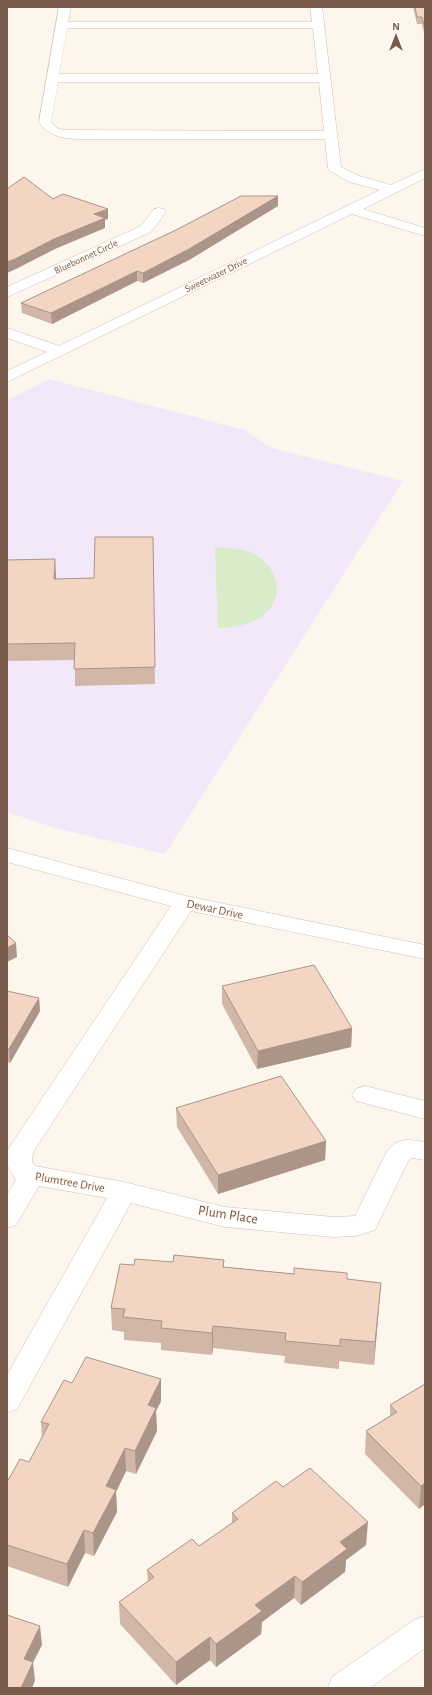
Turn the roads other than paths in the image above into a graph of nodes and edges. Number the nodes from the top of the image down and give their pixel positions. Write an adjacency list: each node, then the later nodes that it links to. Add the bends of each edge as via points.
1 (66, 7): 3 (street)
2 (316, 7): 4 (street)
3 (62, 25): 4 (street); 5 (street)
4 (318, 26): 6 (street)
5 (53, 78): 6 (street); 7 (street, via 45,122 48,127 62,134)
6 (324, 78): 7 (street)
7 (330, 135): 9 (street, via 335,168 341,173)
8 (425, 173): 9 (street, Sweetwater Drive)
9 (392, 189): 10 (street, Sweetwater Drive)
10 (349, 209): 12 (street); 15 (street, Sweetwater Drive)
11 (159, 212): 13 (street, Bluebonnet Circle, via 146,229)
12 (425, 232)
13 (7, 293)
14 (7, 333): 15 (street)
15 (60, 351): 16 (street, Sweetwater Drive)
16 (7, 377)
17 (7, 855): 18 (street, Dewar Drive)
18 (185, 903): 19 (street, Dewar Drive); 23 (street, Plumtree Drive, via 20,1151 19,1163 26,1174)
19 (425, 952)
20 (365, 1096): 21 (street)
21 (425, 1110)
22 (425, 1151): 24 (street, Plum Place, via 407,1148 398,1155 365,1223 356,1226 333,1227 225,1217)
23 (32, 1176): 24 (street, Plumtree Drive); 25 (street)
24 (124, 1192): 26 (street, Plumtree Drive)
25 (7, 1218)
26 (9, 1391)
27 (425, 1630): 28 (street)
28 (344, 1688)

